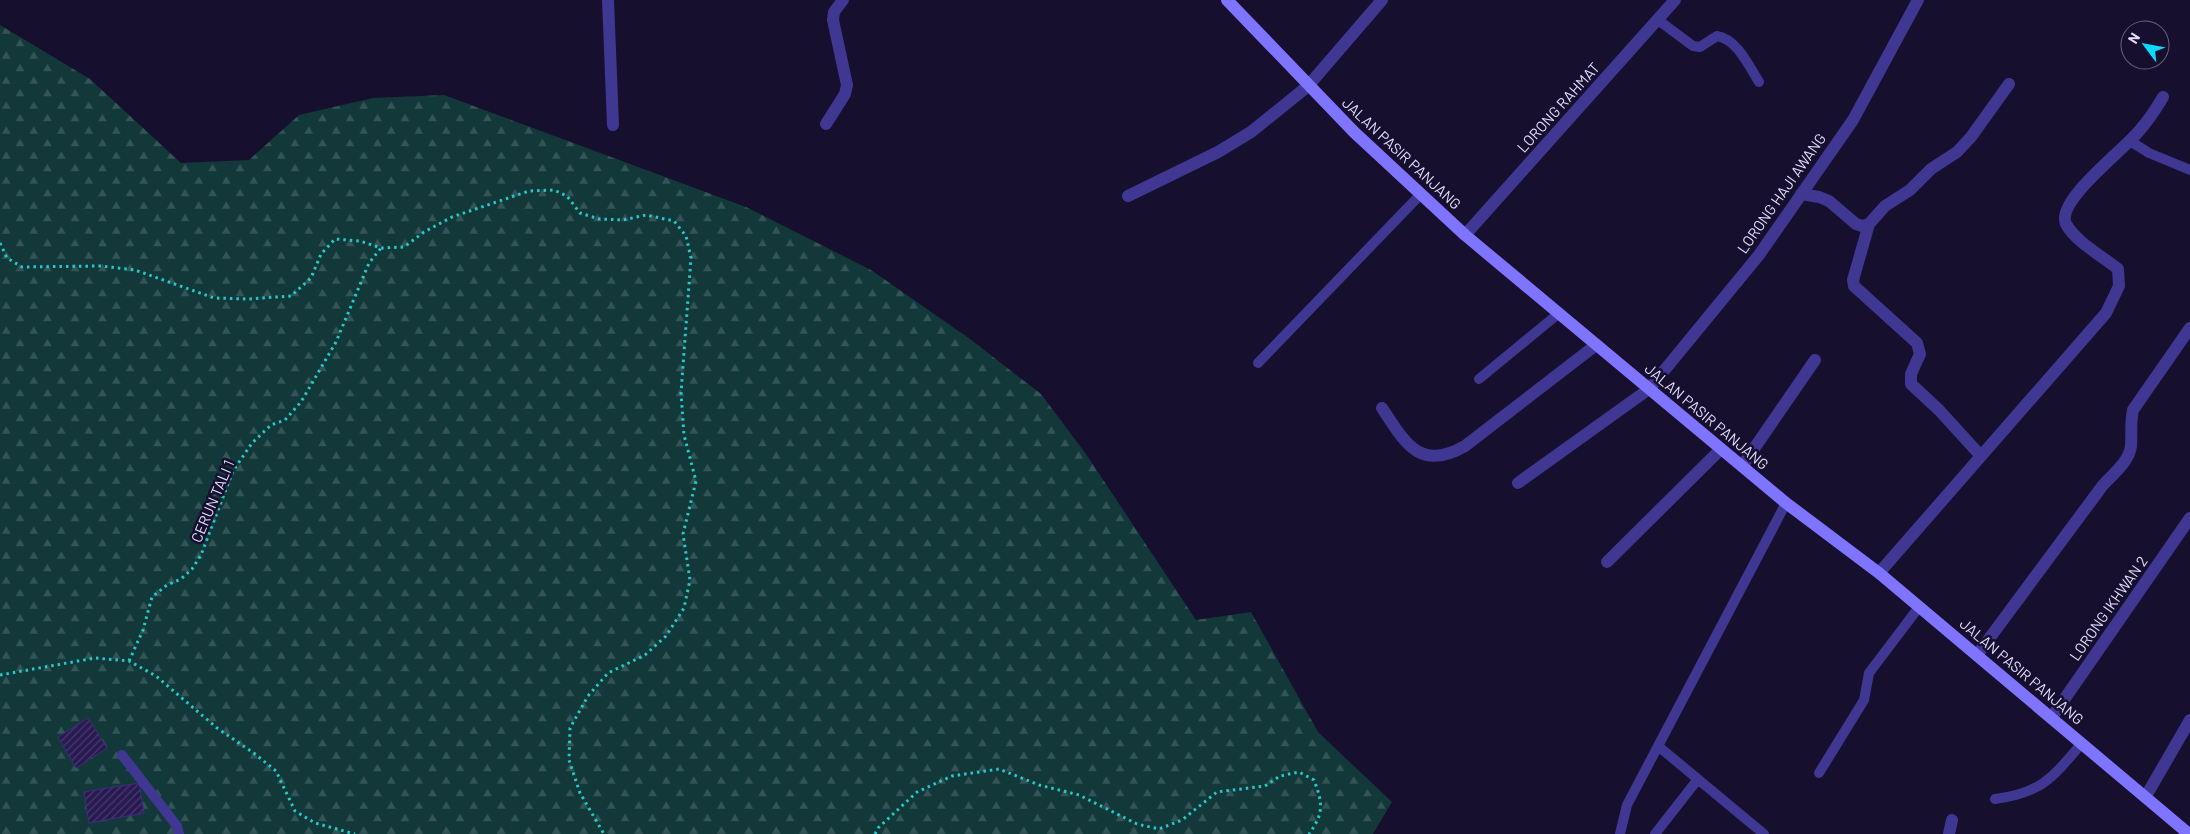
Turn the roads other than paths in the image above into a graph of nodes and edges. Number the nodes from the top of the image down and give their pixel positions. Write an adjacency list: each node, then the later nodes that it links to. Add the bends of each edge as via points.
1 (608, 0): 13 (street)
2 (843, 0): 12 (street, via 834,12 833,20 848,85)
3 (1227, 0): 10 (main road, JALAN PASIR PANJANG)
4 (1382, 0): 10 (street)
5 (1675, 0): 7 (street, LORONG RAHMAT)
6 (1918, 0): 17 (street, LORONG HAJI AWANG, via 1853,120)
7 (1658, 20): 8 (lane, via 1693,46 1700,47 1717,36 1725,37); 20 (street, LORONG RAHMAT)
8 (1759, 82)
9 (2009, 84): 19 (street, via 1957,152 1930,169 1910,190 1885,206)
10 (1308, 86): 16 (main road, JALAN PASIR PANJANG); 18 (street, via 1251,132 1218,152)
11 (2163, 97): 14 (street)
12 (826, 124)
13 (613, 125)
14 (2130, 141): 15 (lane); 30 (street, via 2066,207 2064,216 2074,234 2118,269 2119,286 2115,297 2106,313)
15 (2190, 170)
16 (1421, 194): 20 (main road, JALAN PASIR PANJANG); 25 (lane)
17 (1801, 194): 19 (street, via 1829,201 1856,224); 27 (street, LORONG HAJI AWANG, via 1759,254)
18 (1128, 196)
19 (1869, 224): 30 (street, via 1854,286 1917,343 1920,354 1911,374 1911,384)
20 (1465, 235): 21 (main road, JALAN PASIR PANJANG)
21 (1558, 314): 23 (main road, JALAN PASIR PANJANG); 26 (lane)
22 (2190, 328): 38 (street, via 2133,410 2131,446 2125,461 2103,485)
23 (1596, 345): 27 (main road, JALAN PASIR PANJANG); 28 (street, via 1449,456 1435,458 1404,442)
24 (1815, 360): 31 (street)
25 (1258, 363)
26 (1479, 379)
27 (1649, 389): 29 (main road, JALAN PASIR PANJANG); 32 (street, LORONG HAJI AWANG)
28 (1382, 408)
29 (1721, 449): 31 (main road, JALAN PASIR PANJANG); 35 (street)
30 (1980, 455): 36 (street)
31 (1742, 466): 33 (main road, JALAN PASIR PANJANG)
32 (1518, 482)
33 (1786, 503): 36 (main road, JALAN PASIR PANJANG); 42 (lane)
34 (2190, 518): 39 (street, LORONG IKHWAN 2)
35 (1607, 562)
36 (1879, 572): 37 (main road, JALAN PASIR PANJANG)
37 (1919, 607): 38 (main road, JALAN PASIR PANJANG); 44 (lane, via 1869,673 1864,700)
38 (1977, 654): 39 (main road, JALAN PASIR PANJANG)
39 (2052, 717): 41 (main road, JALAN PASIR PANJANG)
40 (2190, 720): 46 (street)
41 (2082, 743): 46 (main road, JALAN PASIR PANJANG); 47 (lane, via 2046,783 2022,794)
42 (1658, 746): 45 (lane); 50 (lane, via 1627,805)
43 (122, 755): 49 (lane, via 177,826)
44 (1819, 773)
45 (1698, 779): 51 (lane); 52 (lane)
46 (2146, 796): 54 (main road, JALAN PASIR PANJANG)
47 (1995, 799)
48 (1952, 820): 53 (street)
49 (179, 834)
50 (1620, 834)
51 (1655, 834)
52 (1764, 834)
53 (1950, 834)
54 (2189, 834)

